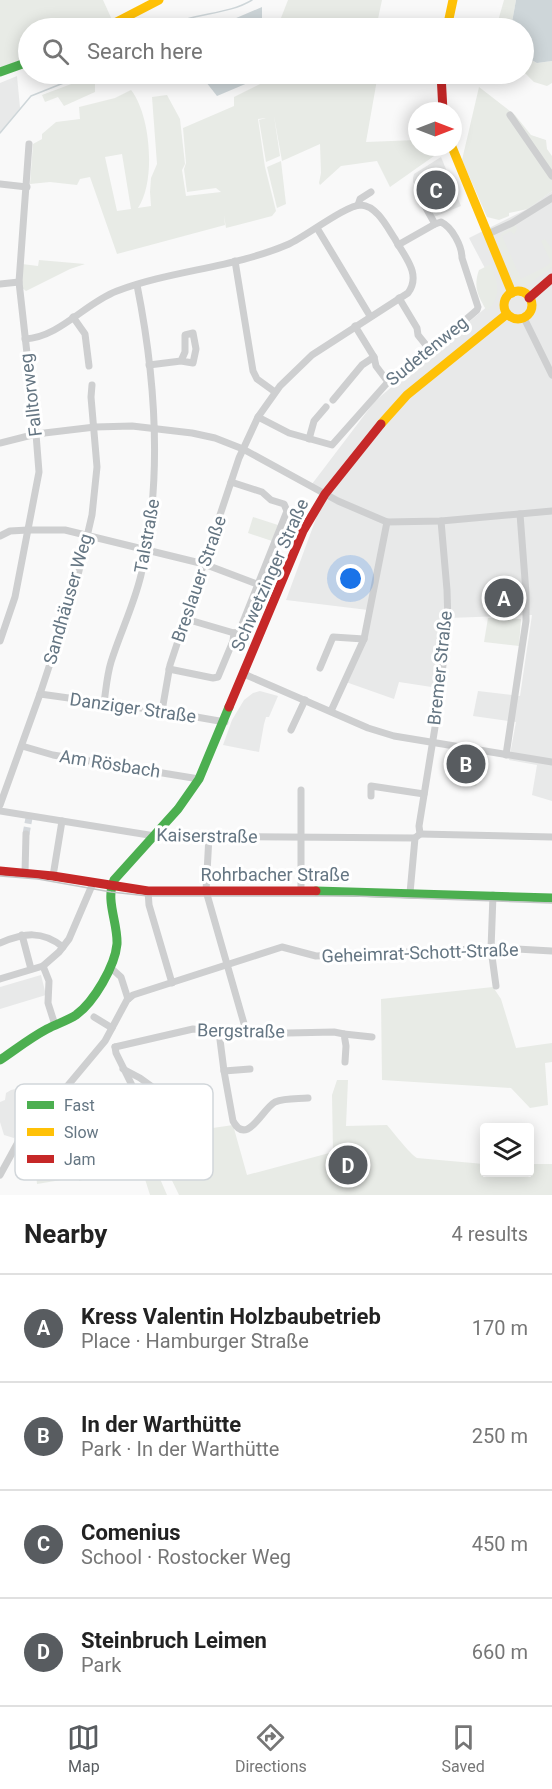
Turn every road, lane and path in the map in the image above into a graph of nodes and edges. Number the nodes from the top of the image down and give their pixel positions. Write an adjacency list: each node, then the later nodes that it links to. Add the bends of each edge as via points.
1 (159, 0): 3 (main road)
2 (453, 0): 4 (main road)
3 (124, 18)
4 (449, 18)
5 (18, 66): 6 (main road)
6 (0, 72)
7 (442, 84): 8 (main road)
8 (443, 102)
9 (510, 115): 12 (street)
10 (29, 144): 14 (street, Falltorweg)
11 (457, 156): 21 (main road)
12 (552, 176)
13 (0, 184): 14 (street)
14 (27, 187): 25 (street, Falltorweg)
15 (371, 192): 18 (street)
16 (552, 198): 21 (street, via 512,224)
17 (421, 199): 19 (street)
18 (358, 205): 20 (street); 22 (street, via 375,212)
19 (435, 224): 22 (street); 37 (street, Sudetenweg, via 446,224 462,250 478,308)
20 (317, 228): 23 (street, via 281,247); 32 (street)
21 (488, 234): 28 (main road)
22 (398, 245): 29 (street, via 413,276 410,289)
23 (234, 261): 27 (street); 45 (street, via 253,371)
24 (552, 278): 30 (main road)
25 (19, 282): 26 (street); 36 (street, Falltorweg)
26 (0, 284)
27 (137, 285): 33 (street, via 116,291); 40 (street, Talstraße)
28 (512, 293): 30 (main road, via 523,293); 31 (main road, via 504,303)
29 (399, 298): 32 (street, Breslauer Straße); 37 (street)
30 (529, 298): 34 (main road, via 531,308)
31 (507, 314): 34 (main road, via 515,319); 56 (main road, Schwetzinger Straße, via 406,395)
32 (370, 316): 35 (street, Breslauer Straße)
33 (73, 317): 36 (street, via 44,335); 41 (street, via 86,334)
34 (524, 318): 42 (street)
35 (355, 326): 38 (street); 45 (street, Breslauer Straße, via 312,355)
36 (25, 339): 51 (street, Falltorweg)
37 (430, 350): 43 (street, Sudetenweg)
38 (374, 357): 43 (street); 46 (street, via 362,365)
39 (181, 361): 40 (street)
40 (150, 365): 50 (street, Talstraße)
41 (89, 366)
42 (552, 375)
43 (388, 382): 52 (street, Sudetenweg, via 333,444)
44 (92, 385): 49 (street, Sandhäuser Weg)
45 (274, 392): 48 (street, Breslauer Straße)
46 (333, 400)
47 (326, 407): 52 (street, via 314,421)
48 (258, 417): 52 (street, Sudetenweg); 54 (street, Breslauer Straße)
49 (95, 427): 50 (street); 51 (street); 62 (street, Sandhäuser Weg, via 96,488)
50 (154, 428): 54 (street, via 215,438); 64 (street, Talstraße, via 155,485)
51 (36, 434): 53 (street); 61 (street, Falltorweg, via 39,472)
52 (309, 439)
53 (0, 443)
54 (243, 449): 55 (street, Breslauer Straße); 56 (street)
55 (231, 482): 65 (street, Breslauer Straße); 66 (street, via 262,492 287,507)
56 (326, 494): 60 (street); 73 (main road, Schwetzinger Straße, via 303,531)
57 (552, 511): 58 (street)
58 (520, 514): 59 (street); 83 (street, via 526,621)
59 (441, 521): 60 (street); 81 (street, Bremer Straße, via 448,623)
60 (387, 522): 69 (street)
61 (28, 530): 62 (street, via 65,530); 63 (street); 70 (street, Falltorweg, via 15,597)
62 (87, 535): 64 (street); 74 (street, Sandhäuser Weg, via 75,588)
63 (0, 536)
64 (145, 550): 65 (street); 76 (street, Talstraße, via 139,582 109,671)
65 (204, 564): 66 (street); 67 (street, Breslauer Straße)
66 (257, 584): 68 (street, via 239,632)
67 (186, 619): 68 (street); 72 (street, Breslauer Straße)
68 (234, 633): 72 (street, via 217,678)
69 (364, 639): 71 (street, via 333,636); 78 (street)
70 (0, 641)
71 (320, 668)
72 (169, 669): 77 (street, Breslauer Straße)
73 (244, 674): 75 (street); 79 (main road, Schwetzinger Straße)
74 (40, 694): 76 (street, Danziger Straße); 82 (street, Sandhäuser Weg)
75 (304, 700): 78 (street); 80 (street)
76 (104, 703): 77 (street, Danziger Straße)
77 (162, 711): 79 (street, Danziger Straße)
78 (331, 711): 81 (street, via 394,736)
79 (225, 722): 85 (main road, Schwetzinger Straße)
80 (291, 730)
81 (432, 744): 83 (street); 87 (street, Bremer Straße)
82 (22, 746): 85 (street, Am Rösbach, via 53,755); 89 (street, Sandhäuser Weg)
83 (506, 754): 84 (street)
84 (552, 762)
85 (199, 779): 93 (main road, Schwetzinger Straße)
86 (301, 790): 96 (street)
87 (424, 794): 88 (street, via 371,786); 94 (street, Bremer Straße)
88 (371, 796)
89 (0, 805)
90 (0, 811): 91 (street, Kaiserstraße)
91 (62, 820): 93 (street, Kaiserstraße); 100 (street)
92 (26, 834): 99 (street)
93 (155, 836): 95 (street, Kaiserstraße); 102 (main road, Schwetzinger Straße)
94 (418, 836): 96 (street, Kaiserstraße); 97 (street, Kaiserstraße); 106 (street, Bremer Straße)
95 (209, 837): 96 (street, Kaiserstraße); 104 (street)
96 (301, 837): 105 (street)
97 (552, 837)
98 (0, 871): 99 (main road, Rohrbacher Straße)
99 (26, 873): 100 (main road, Rohrbacher Straße)
100 (53, 876): 101 (main road, Rohrbacher Straße)
101 (93, 884): 102 (main road, Rohrbacher Straße); 111 (street)
102 (111, 887): 103 (main road, Rohrbacher Straße); 116 (main road, via 118,944)
103 (148, 891): 104 (main road, Rohrbacher Straße); 119 (street)
104 (206, 891): 105 (main road, Rohrbacher Straße); 114 (street)
105 (301, 891): 106 (main road, Rohrbacher Straße)
106 (410, 892): 107 (main road, Rohrbacher Straße)
107 (493, 895): 108 (main road, Rohrbacher Straße); 112 (street)
108 (552, 898)
109 (22, 935): 110 (street); 111 (street, via 50,937); 117 (street)
110 (0, 943)
111 (63, 948): 115 (street)
112 (491, 949): 113 (street, Geheimrat-Schott-Straße); 114 (street, Geheimrat-Schott-Straße, via 316,956 282,946); 120 (street)
113 (552, 951)
114 (227, 964): 119 (street, Geheimrat-Schott-Straße); 126 (street)
115 (43, 966): 117 (street); 123 (street)
116 (111, 968): 121 (street, via 121,977); 123 (main road, via 81,1011)
117 (32, 969): 118 (street)
118 (0, 978)
119 (172, 983): 121 (street, Geheimrat-Schott-Straße)
120 (496, 986)
121 (128, 999): 124 (street)
122 (94, 1017): 124 (street)
123 (55, 1025): 131 (main road)
124 (112, 1028): 129 (street)
125 (219, 1032): 126 (street, Bergstraße); 130 (street, Bergstraße, via 193,1029); 135 (street)
126 (247, 1034): 127 (street, Bergstraße)
127 (344, 1034): 128 (street, Bergstraße); 132 (street)
128 (372, 1037)
129 (107, 1038): 130 (street); 136 (street)
130 (115, 1047): 133 (street)
131 (0, 1060)
132 (345, 1062)
133 (123, 1069): 137 (street); 138 (street)
134 (250, 1069): 135 (street)
135 (224, 1071): 139 (street, via 233,1120 242,1129 252,1127 277,1101)
136 (69, 1084)
137 (131, 1084)
138 (148, 1084)
139 (308, 1098)
140 (15, 1148): 141 (street)
141 (0, 1175)

